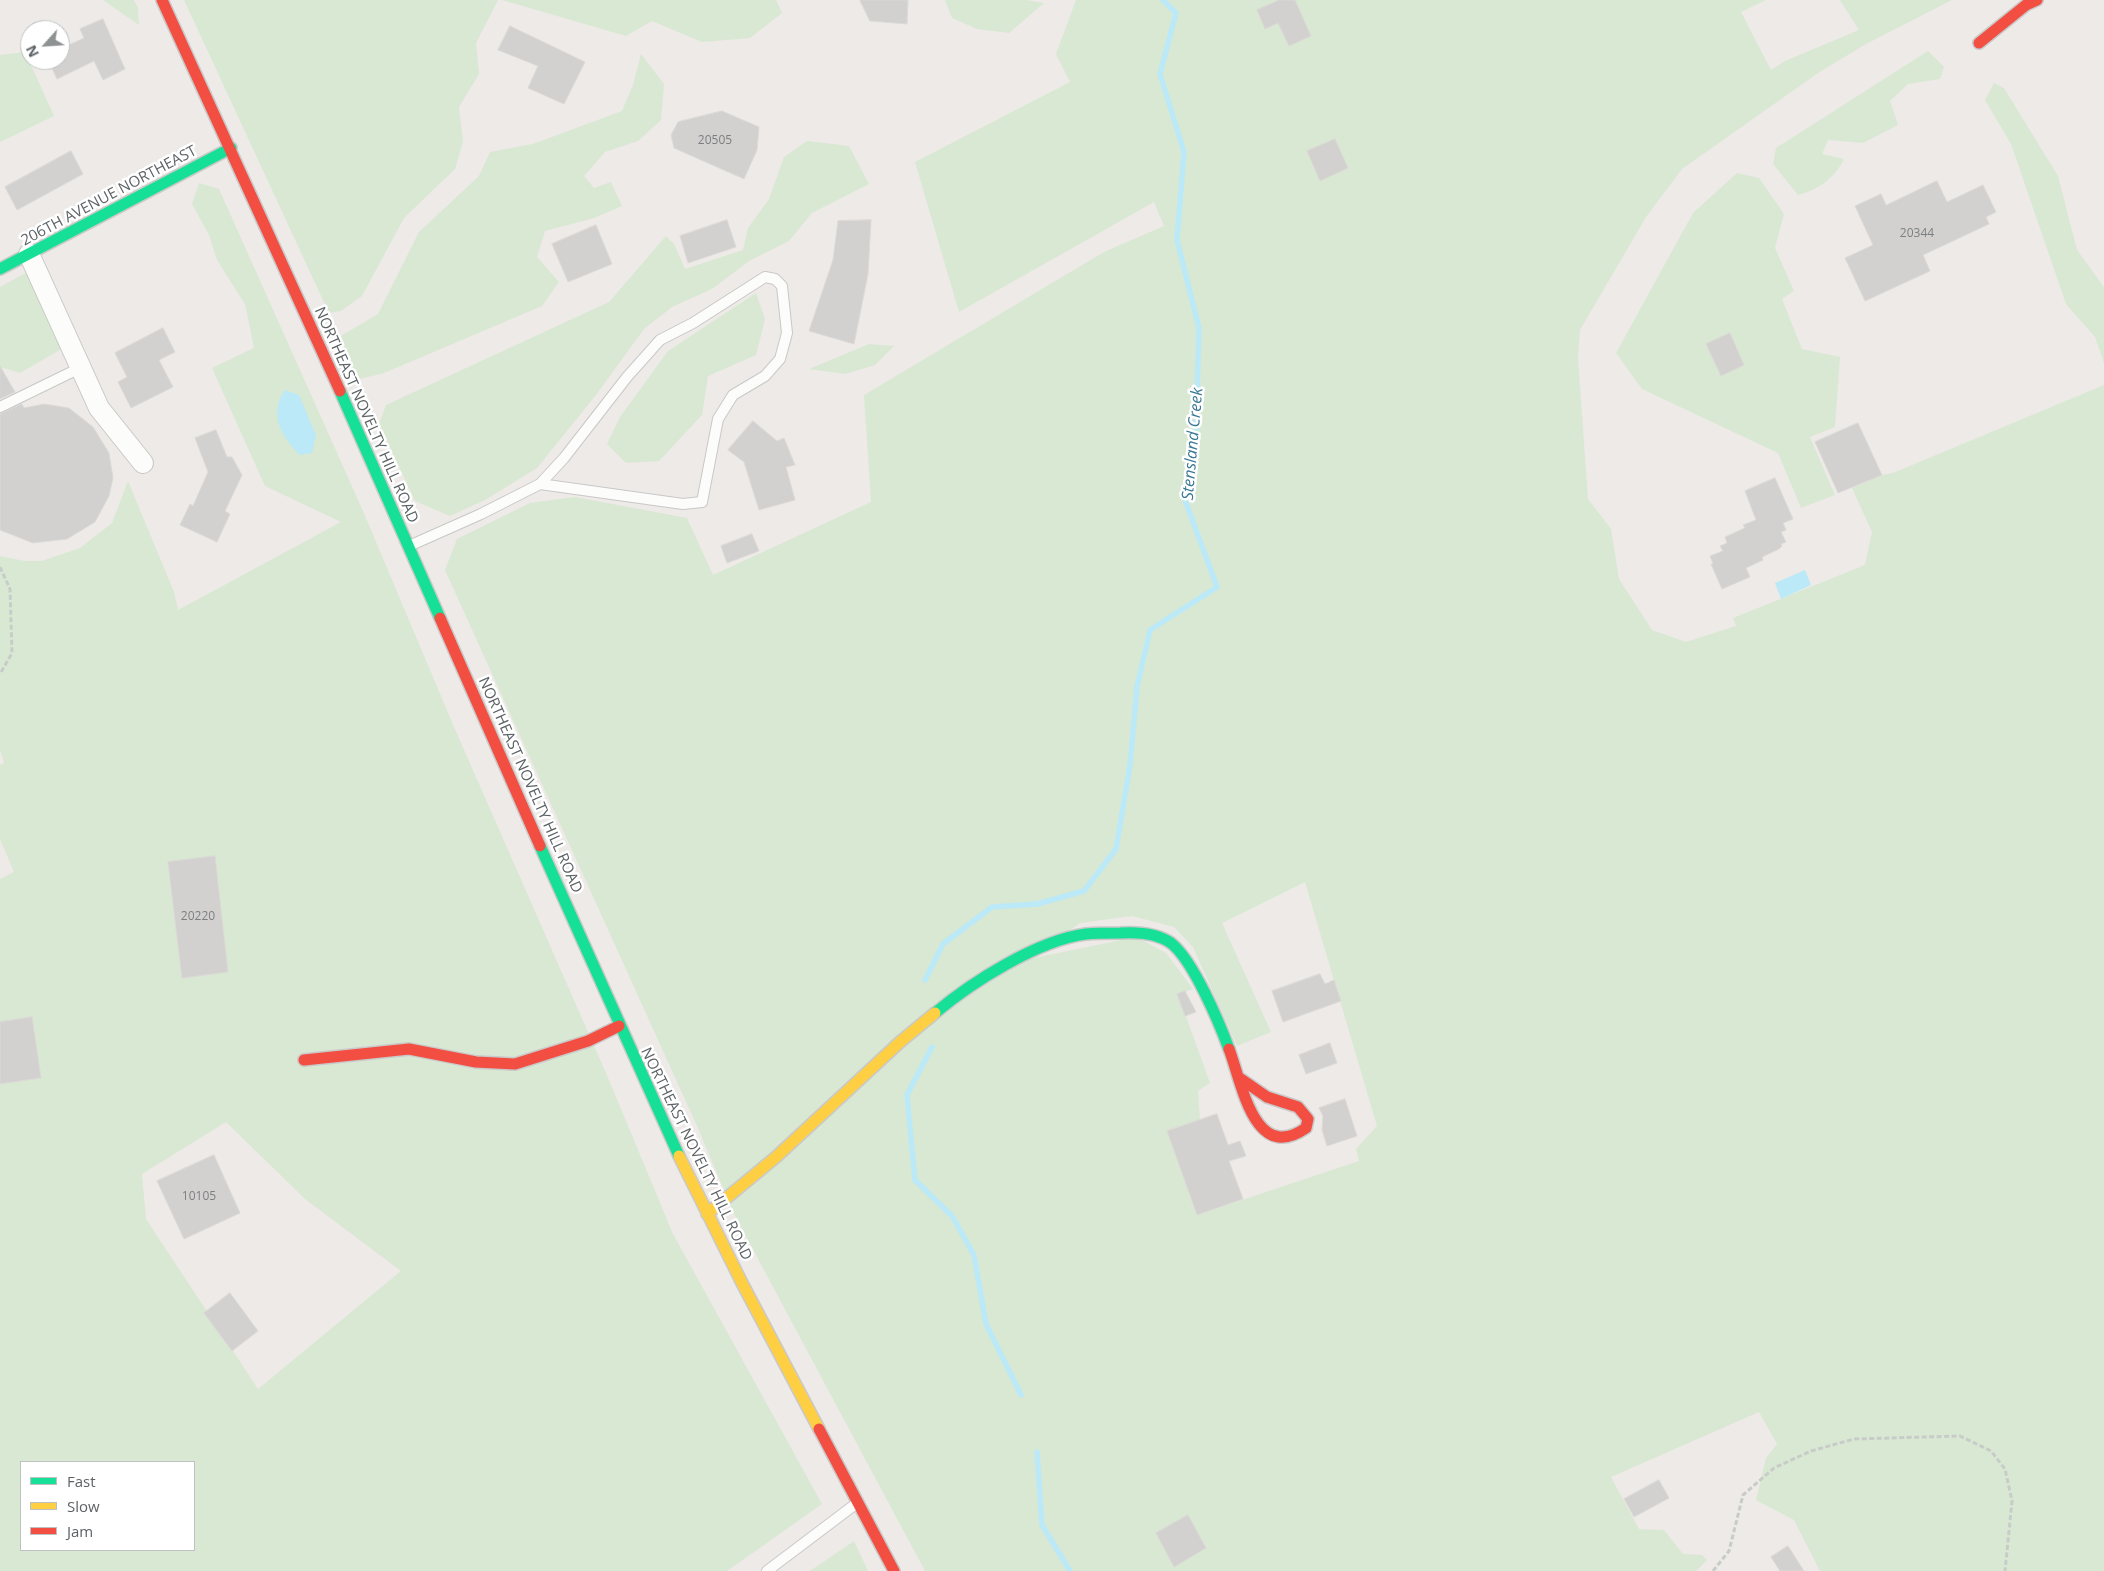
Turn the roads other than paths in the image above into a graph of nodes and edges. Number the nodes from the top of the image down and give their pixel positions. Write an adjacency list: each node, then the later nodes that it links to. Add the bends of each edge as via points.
1 (162, 0): 4 (main road, NORTHEAST NOVELTY HILL ROAD)
2 (2038, 0): 3 (main road, via 2026,5)
3 (1980, 43)
4 (231, 148): 5 (main road, 206TH AVENUE NORTHEAST); 11 (main road, NORTHEAST NOVELTY HILL ROAD)
5 (29, 254): 6 (main road, 206TH AVENUE NORTHEAST); 7 (street)
6 (0, 269)
7 (80, 368): 8 (lane); 9 (street, via 99,408)
8 (0, 407)
9 (143, 464)
10 (540, 484): 10 (lane, via 683,504 702,502 718,418 733,395 765,376 780,359 787,333 782,286 775,279 765,277 660,340); 11 (lane)
11 (408, 546): 12 (main road, NORTHEAST NOVELTY HILL ROAD)
12 (619, 1026): 13 (main road, via 588,1041 515,1064 476,1062 409,1049); 15 (main road, NORTHEAST NOVELTY HILL ROAD)
13 (304, 1060)
14 (1240, 1078): 14 (main road, via 1254,1118 1265,1134 1281,1140 1295,1137 1306,1128 1308,1119 1298,1107 1268,1096); 15 (main road, via 1200,980 1172,943 1150,934 1116,931 1066,939 997,970 932,1012 785,1149)
15 (707, 1214): 16 (main road, NORTHEAST NOVELTY HILL ROAD)
16 (858, 1503): 17 (lane); 18 (main road, NORTHEAST NOVELTY HILL ROAD)
17 (767, 1571)
18 (894, 1571)

